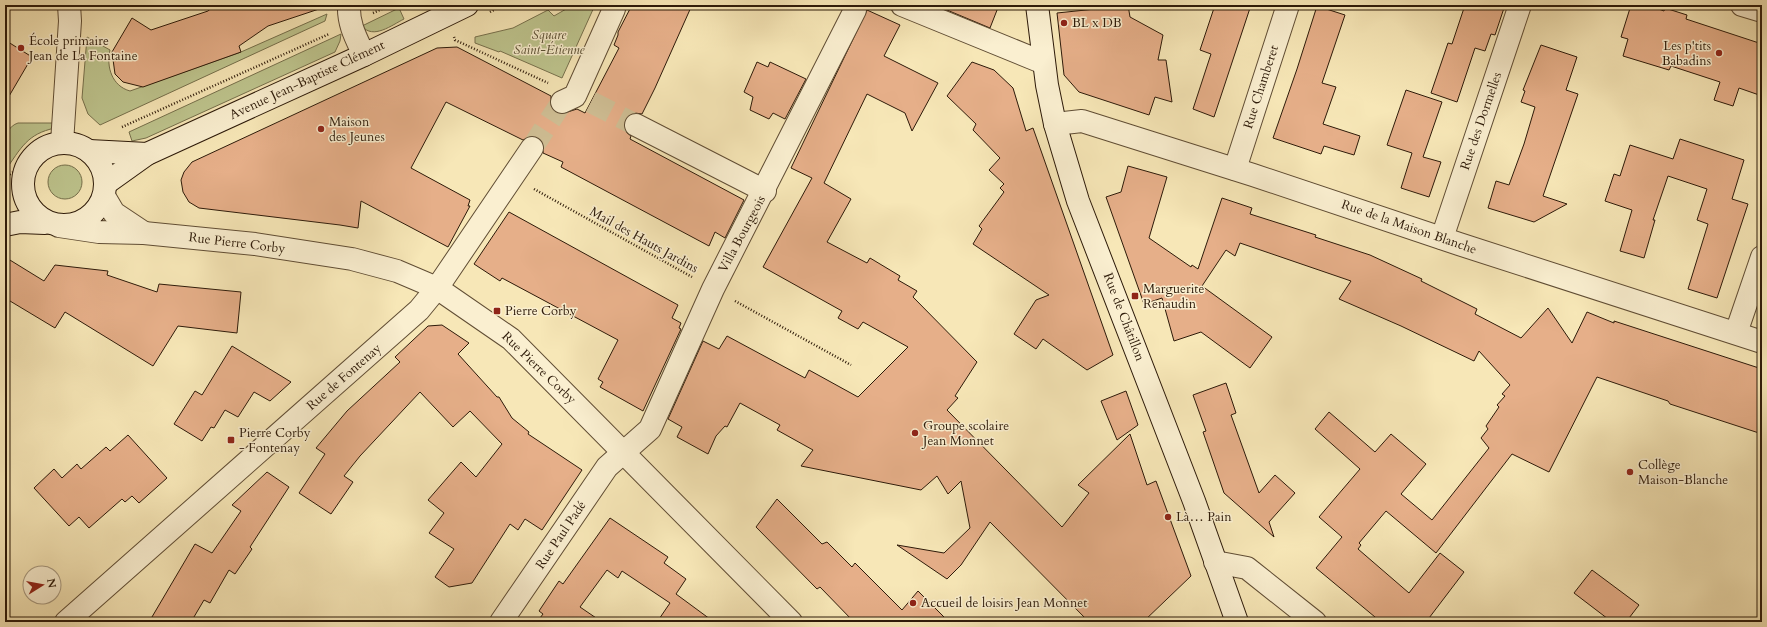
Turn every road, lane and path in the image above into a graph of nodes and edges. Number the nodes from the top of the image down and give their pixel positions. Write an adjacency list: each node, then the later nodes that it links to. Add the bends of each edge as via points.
1 (69, 5): 20 (street)
2 (349, 5): 14 (street, via 348,17 351,28)
3 (467, 5): 14 (street, Avenue Jean-Baptiste Clément)
4 (902, 5): 15 (street)
5 (1037, 5): 15 (street, Rue de Châtillon)
6 (1288, 5): 25 (street, Rue Chamberet)
7 (1520, 5): 34 (street, Rue des Dormelles)
8 (1742, 5): 11 (street)
9 (614, 9): 16 (street)
10 (855, 10): 30 (street, Villa Bourgeois)
11 (1762, 12)
12 (334, 31): 19 (path)
13 (455, 40): 16 (path)
14 (364, 55): 23 (street, Avenue Jean-Baptiste Clément)
15 (1044, 63): 17 (street, Rue de Châtillon)
16 (576, 100)
17 (1056, 124): 25 (street, Rue de la Maison Blanche, via 1082,121); 42 (street, Rue de Châtillon, via 1078,200 1191,494)
18 (636, 125): 30 (street)
19 (119, 129)
20 (62, 142): 22 (street); 24 (street, via 39,150)
21 (532, 148): 26 (street, Rue de Fontenay)
22 (89, 151): 23 (street, Avenue Jean-Baptiste Clément); 29 (street, via 103,170)
23 (147, 154): 29 (street, Avenue Jean-Baptiste Clément)
24 (30, 160): 27 (path); 28 (street); 32 (street, via 24,173 22,187 26,201 34,213)
25 (1235, 169): 34 (street, Rue de la Maison Blanche)
26 (512, 177): 36 (street, Rue de Fontenay); 37 (path, Mail des Hauts Jardins)
27 (5, 178)
28 (5, 188)
29 (104, 190): 32 (street, via 97,209 87,219 74,225); 33 (street, Rue Pierre Corby, via 114,213)
30 (765, 191): 37 (street, Villa Bourgeois)
31 (5, 224): 32 (street)
32 (52, 224): 33 (street, Rue Pierre Corby, via 100,232)
33 (144, 233): 36 (street, Rue Pierre Corby, via 255,244 352,259 397,271)
34 (1442, 238): 38 (street, Rue de la Maison Blanche)
35 (1762, 257): 38 (street)
36 (437, 288): 41 (street, Rue Pierre Corby, via 511,339); 43 (street, Rue de Fontenay, via 419,310)
37 (713, 289): 40 (path, Mail des Hauts Jardins); 41 (street, Villa Bourgeois, via 650,429)
38 (1736, 333): 39 (street, Rue de la Maison Blanche)
39 (1762, 342)
40 (850, 365)
41 (625, 453): 44 (street, Rue Paul Padé, via 607,467); 45 (street, Rue Pierre Corby)
42 (1214, 562): 46 (street, Rue de Châtillon); 47 (street, via 1247,568)
43 (66, 622)
44 (501, 622)
45 (791, 622)
46 (1237, 622)
47 (1315, 622)

